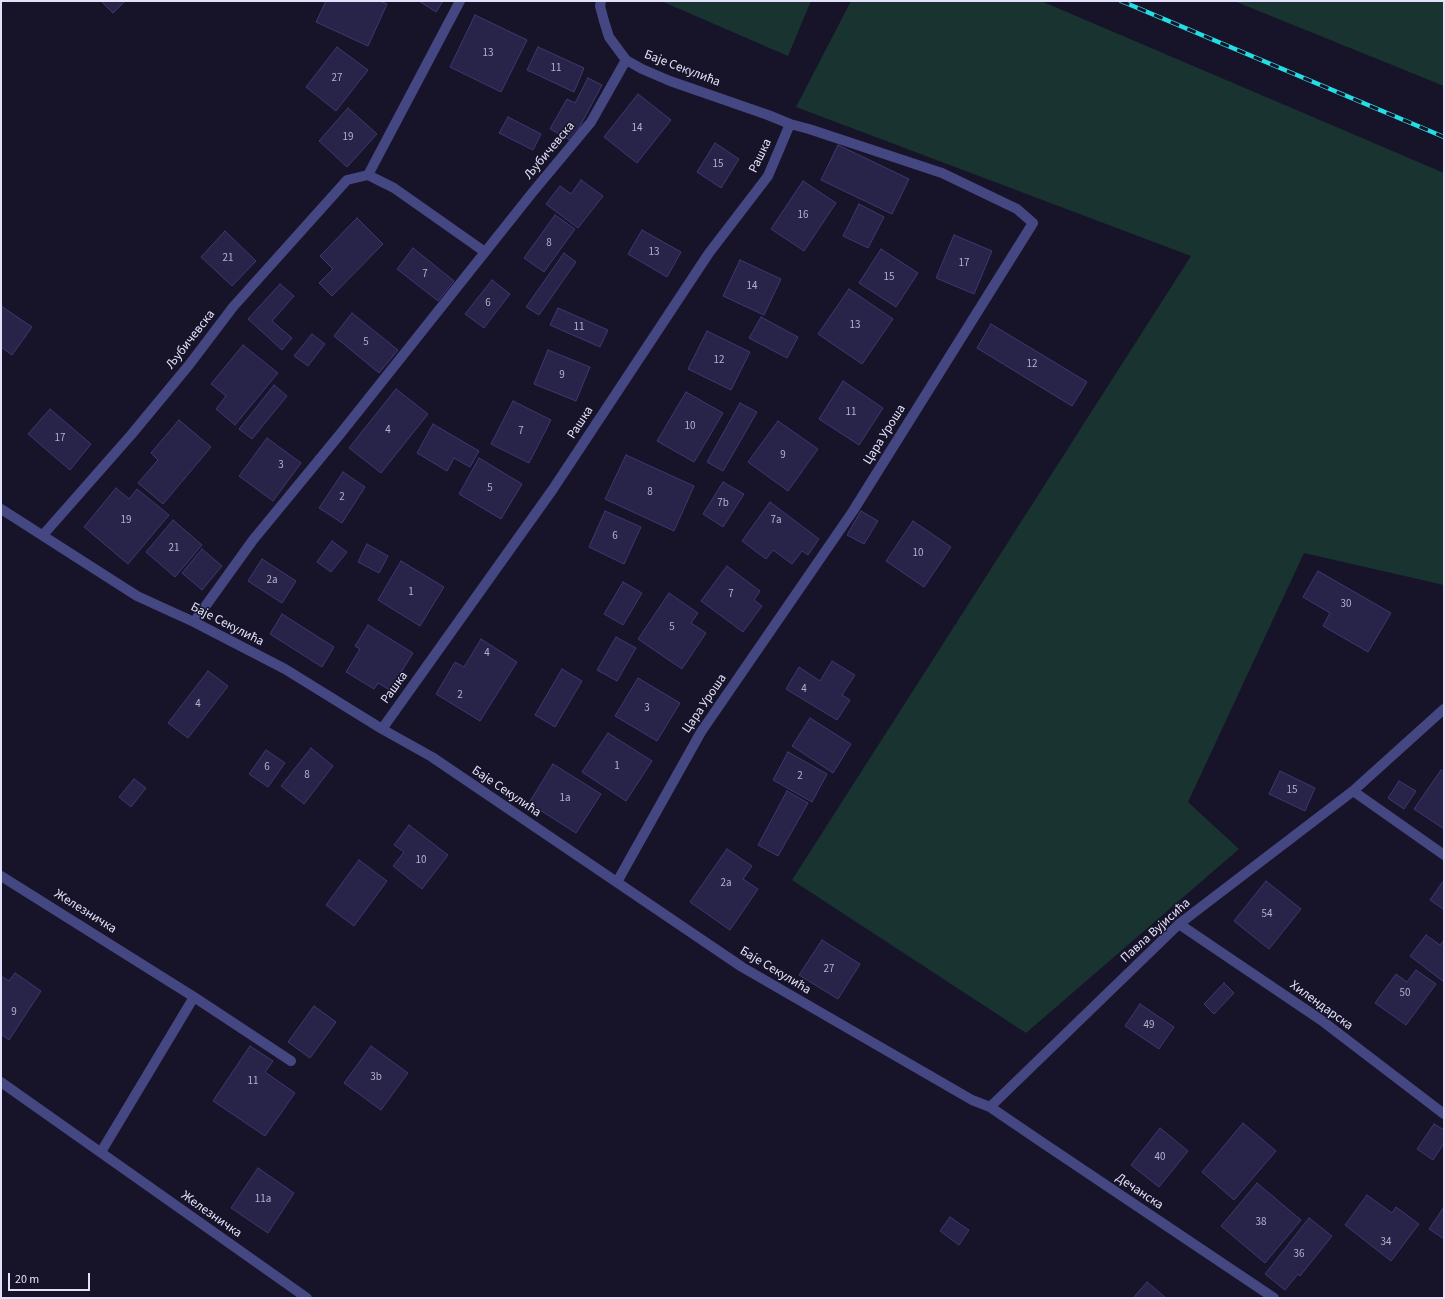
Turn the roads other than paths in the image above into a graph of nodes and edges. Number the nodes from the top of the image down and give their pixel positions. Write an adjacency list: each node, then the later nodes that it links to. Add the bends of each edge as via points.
1 (460, 1): 5 (street)
2 (601, 1): 3 (street, Баје Секулића, via 600,6 609,37)
3 (626, 60): 4 (street, Баје Секулића, via 670,80); 6 (street, Љубичевска, via 591,122)
4 (790, 124): 11 (street, Рашка, via 768,176 709,253 554,489); 15 (street, Цара Уроша, via 942,173 1017,209 1033,224 853,510 701,732)
5 (368, 175): 6 (street, via 394,188); 8 (street, Љубичевска, via 347,180 233,307 190,365)
6 (485, 252): 9 (street, Љубичевска, via 342,433 253,540)
7 (1, 509): 8 (street, Баје Секулића)
8 (43, 535): 9 (street, Баје Секулића, via 137,596)
9 (194, 622): 11 (street, Баје Секулића, via 286,669)
10 (1444, 709): 12 (street, Павла Вујисића)
11 (382, 729): 15 (street, Баје Секулића, via 432,757)
12 (1353, 791): 13 (street); 16 (street, Павла Вујисића)
13 (1444, 855)
14 (1, 876): 17 (street, Железничка)
15 (617, 882): 20 (street, Баје Секулића, via 742,967 972,1100)
16 (1180, 924): 20 (street, Павла Вујисића); 21 (street, Хилендарска, via 1321,1020)
17 (194, 997): 18 (street, Железничка); 22 (street)
18 (291, 1061)
19 (1, 1082): 22 (street, Железничка)
20 (990, 1107): 24 (street, Дечанска)
21 (1444, 1114)
22 (100, 1152): 23 (street, Железничка)
23 (307, 1298)
24 (1274, 1298)

